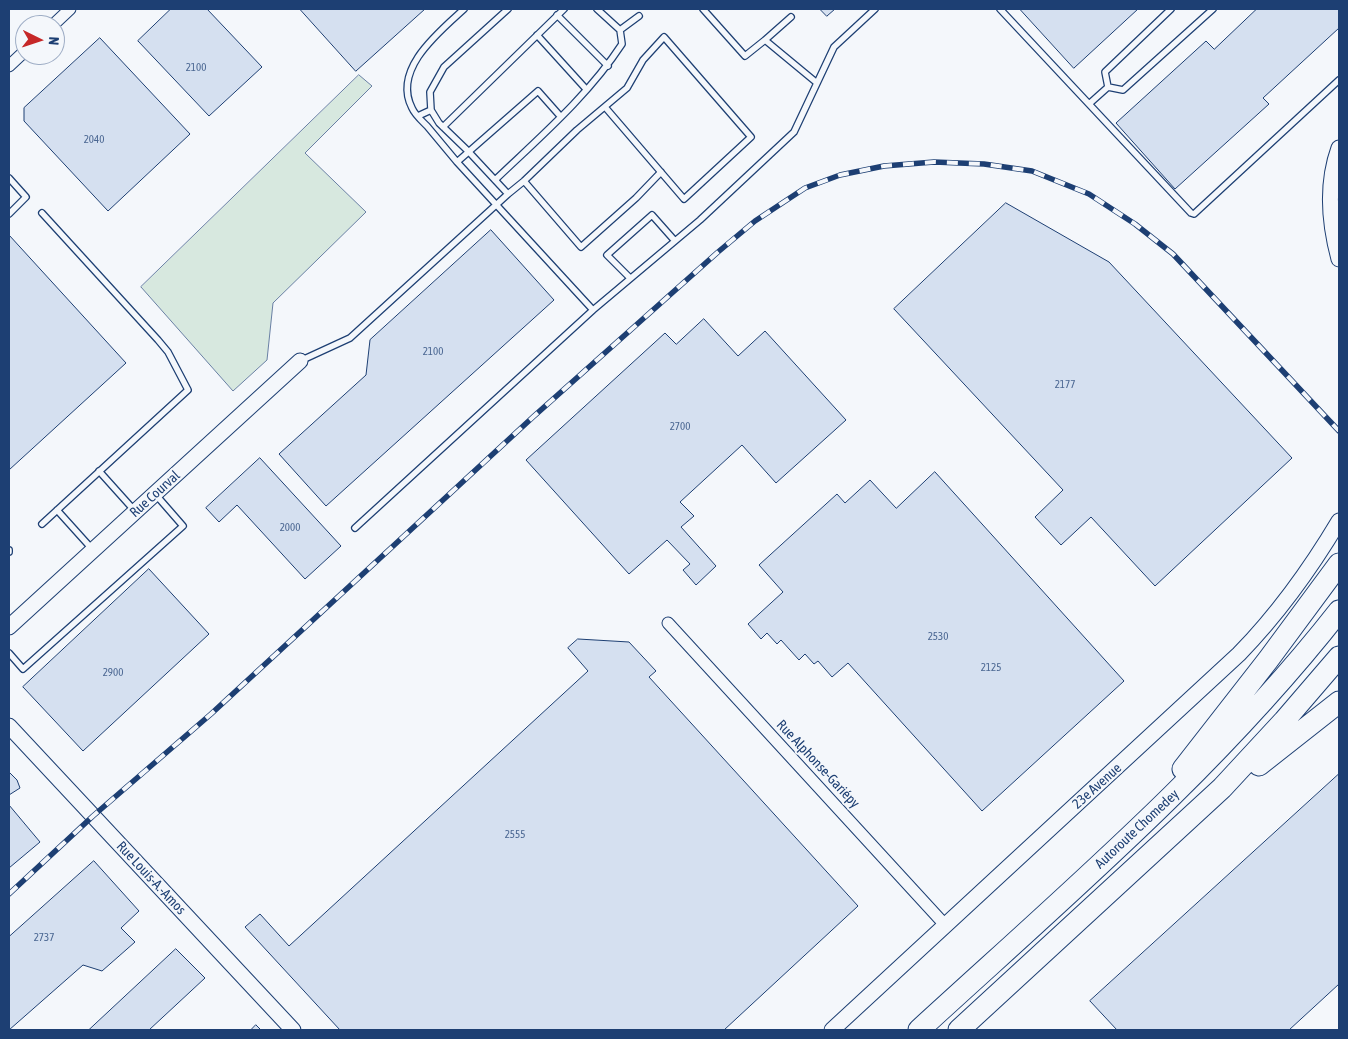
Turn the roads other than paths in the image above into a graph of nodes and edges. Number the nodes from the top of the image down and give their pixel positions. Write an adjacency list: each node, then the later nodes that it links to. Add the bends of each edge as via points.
1 (464, 9): 24 (lane, via 416,59 407,94)
2 (508, 9): 23 (lane, via 444,68 430,92)
3 (564, 9): 10 (lane)
4 (597, 9): 13 (lane)
5 (703, 9): 15 (lane, via 745,56)
6 (875, 9): 18 (lane, via 834,47)
7 (1000, 9): 21 (lane)
8 (1171, 9): 19 (lane, via 1105,72)
9 (1213, 9): 19 (lane, via 1123,90)
10 (557, 15): 14 (lane); 16 (lane)
11 (638, 16): 13 (lane)
12 (791, 18): 15 (lane)
13 (620, 30): 16 (lane, via 622,44)
14 (537, 35): 20 (lane); 26 (lane)
15 (765, 40): 18 (lane)
16 (608, 66): 20 (lane)
17 (1339, 80): 21 (lane, via 1194,214)
18 (817, 84): 38 (lane, via 794,132)
19 (1108, 86): 21 (lane)
20 (586, 90): 25 (lane)
21 (1088, 104)
22 (605, 107): 30 (lane); 30 (lane, via 627,88 643,60 664,37 751,137 684,199); 33 (lane)
23 (431, 110): 24 (lane); 26 (lane)
24 (418, 116): 29 (lane)
25 (561, 117): 28 (lane, via 538,91); 32 (lane)
26 (443, 127): 28 (lane)
27 (1339, 148): 39 (street, via 1332,174 1330,203)
28 (468, 151): 29 (lane); 32 (lane)
29 (456, 162): 35 (lane)
30 (660, 172): 33 (lane, via 581,247)
31 (9, 178): 37 (lane, via 26,198)
32 (495, 180): 34 (lane)
33 (524, 182): 34 (lane)
34 (508, 194): 35 (lane)
35 (497, 204): 41 (lane); 42 (lane, via 350,338)
36 (42, 213): 43 (lane, via 168,352 188,390)
37 (9, 214)
38 (675, 241): 40 (lane); 40 (lane, via 652,215 607,255)
39 (1339, 259)
40 (630, 278): 41 (lane)
41 (593, 310): 49 (lane)
42 (300, 361): 44 (street, Rue Courval)
43 (99, 471): 45 (lane); 46 (lane)
44 (155, 494): 46 (street, Rue Courval); 55 (lane, via 183,526 23,669)
45 (57, 510): 48 (lane); 50 (lane)
46 (135, 512): 50 (street, Rue Courval)
47 (1339, 521): 61 (street, 23e Avenue, via 1265,626 1239,654)
48 (42, 524)
49 (354, 528)
50 (93, 550): 54 (street, Rue Courval)
51 (1339, 564): 60 (highway, via 1250,684)
52 (1339, 611): 60 (highway, Autoroute Chomedey, via 1253,714)
53 (668, 623): 61 (street, Rue Alphonse-Gariépy)
54 (9, 627)
55 (9, 653)
56 (1339, 657): 59 (highway, Autoroute Chomedey, via 1252,756)
57 (1339, 702): 59 (highway)
58 (9, 726): 62 (street, Rue Louis-A.-Amos)
59 (1188, 821): 65 (highway, Autoroute Chomedey)
60 (1125, 841): 64 (highway, Autoroute Chomedey)
61 (946, 926): 63 (street, 23e Avenue)
62 (293, 1030)
63 (832, 1030)
64 (919, 1030)
65 (959, 1030)

